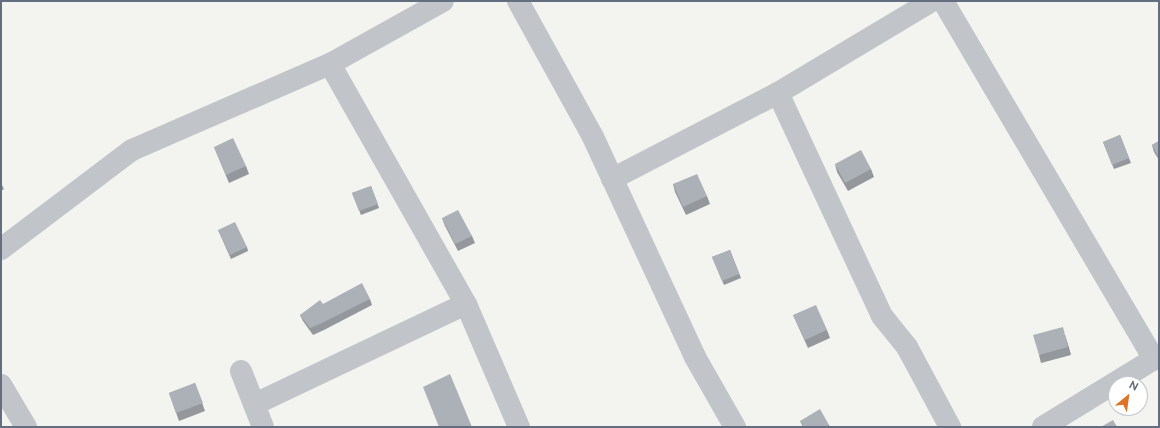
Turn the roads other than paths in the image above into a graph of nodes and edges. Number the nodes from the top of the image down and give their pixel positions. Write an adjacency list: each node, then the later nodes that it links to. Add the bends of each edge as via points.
1 (443, 1): 5 (street)
2 (518, 1): 7 (street)
3 (932, 1): 6 (street)
4 (943, 1): 10 (street)
5 (330, 64): 8 (street, via 132,150); 9 (street)
6 (778, 93): 7 (street); 18 (street, via 882,316 907,347)
7 (612, 179): 17 (street, via 695,357)
8 (1, 249)
9 (466, 304): 13 (street); 16 (street)
10 (1156, 358): 19 (street)
11 (241, 371): 13 (street)
12 (1, 385): 14 (street)
13 (255, 404): 15 (street)
14 (26, 427)
15 (263, 427)
16 (519, 427)
17 (735, 427)
18 (950, 427)
19 (1043, 427)

